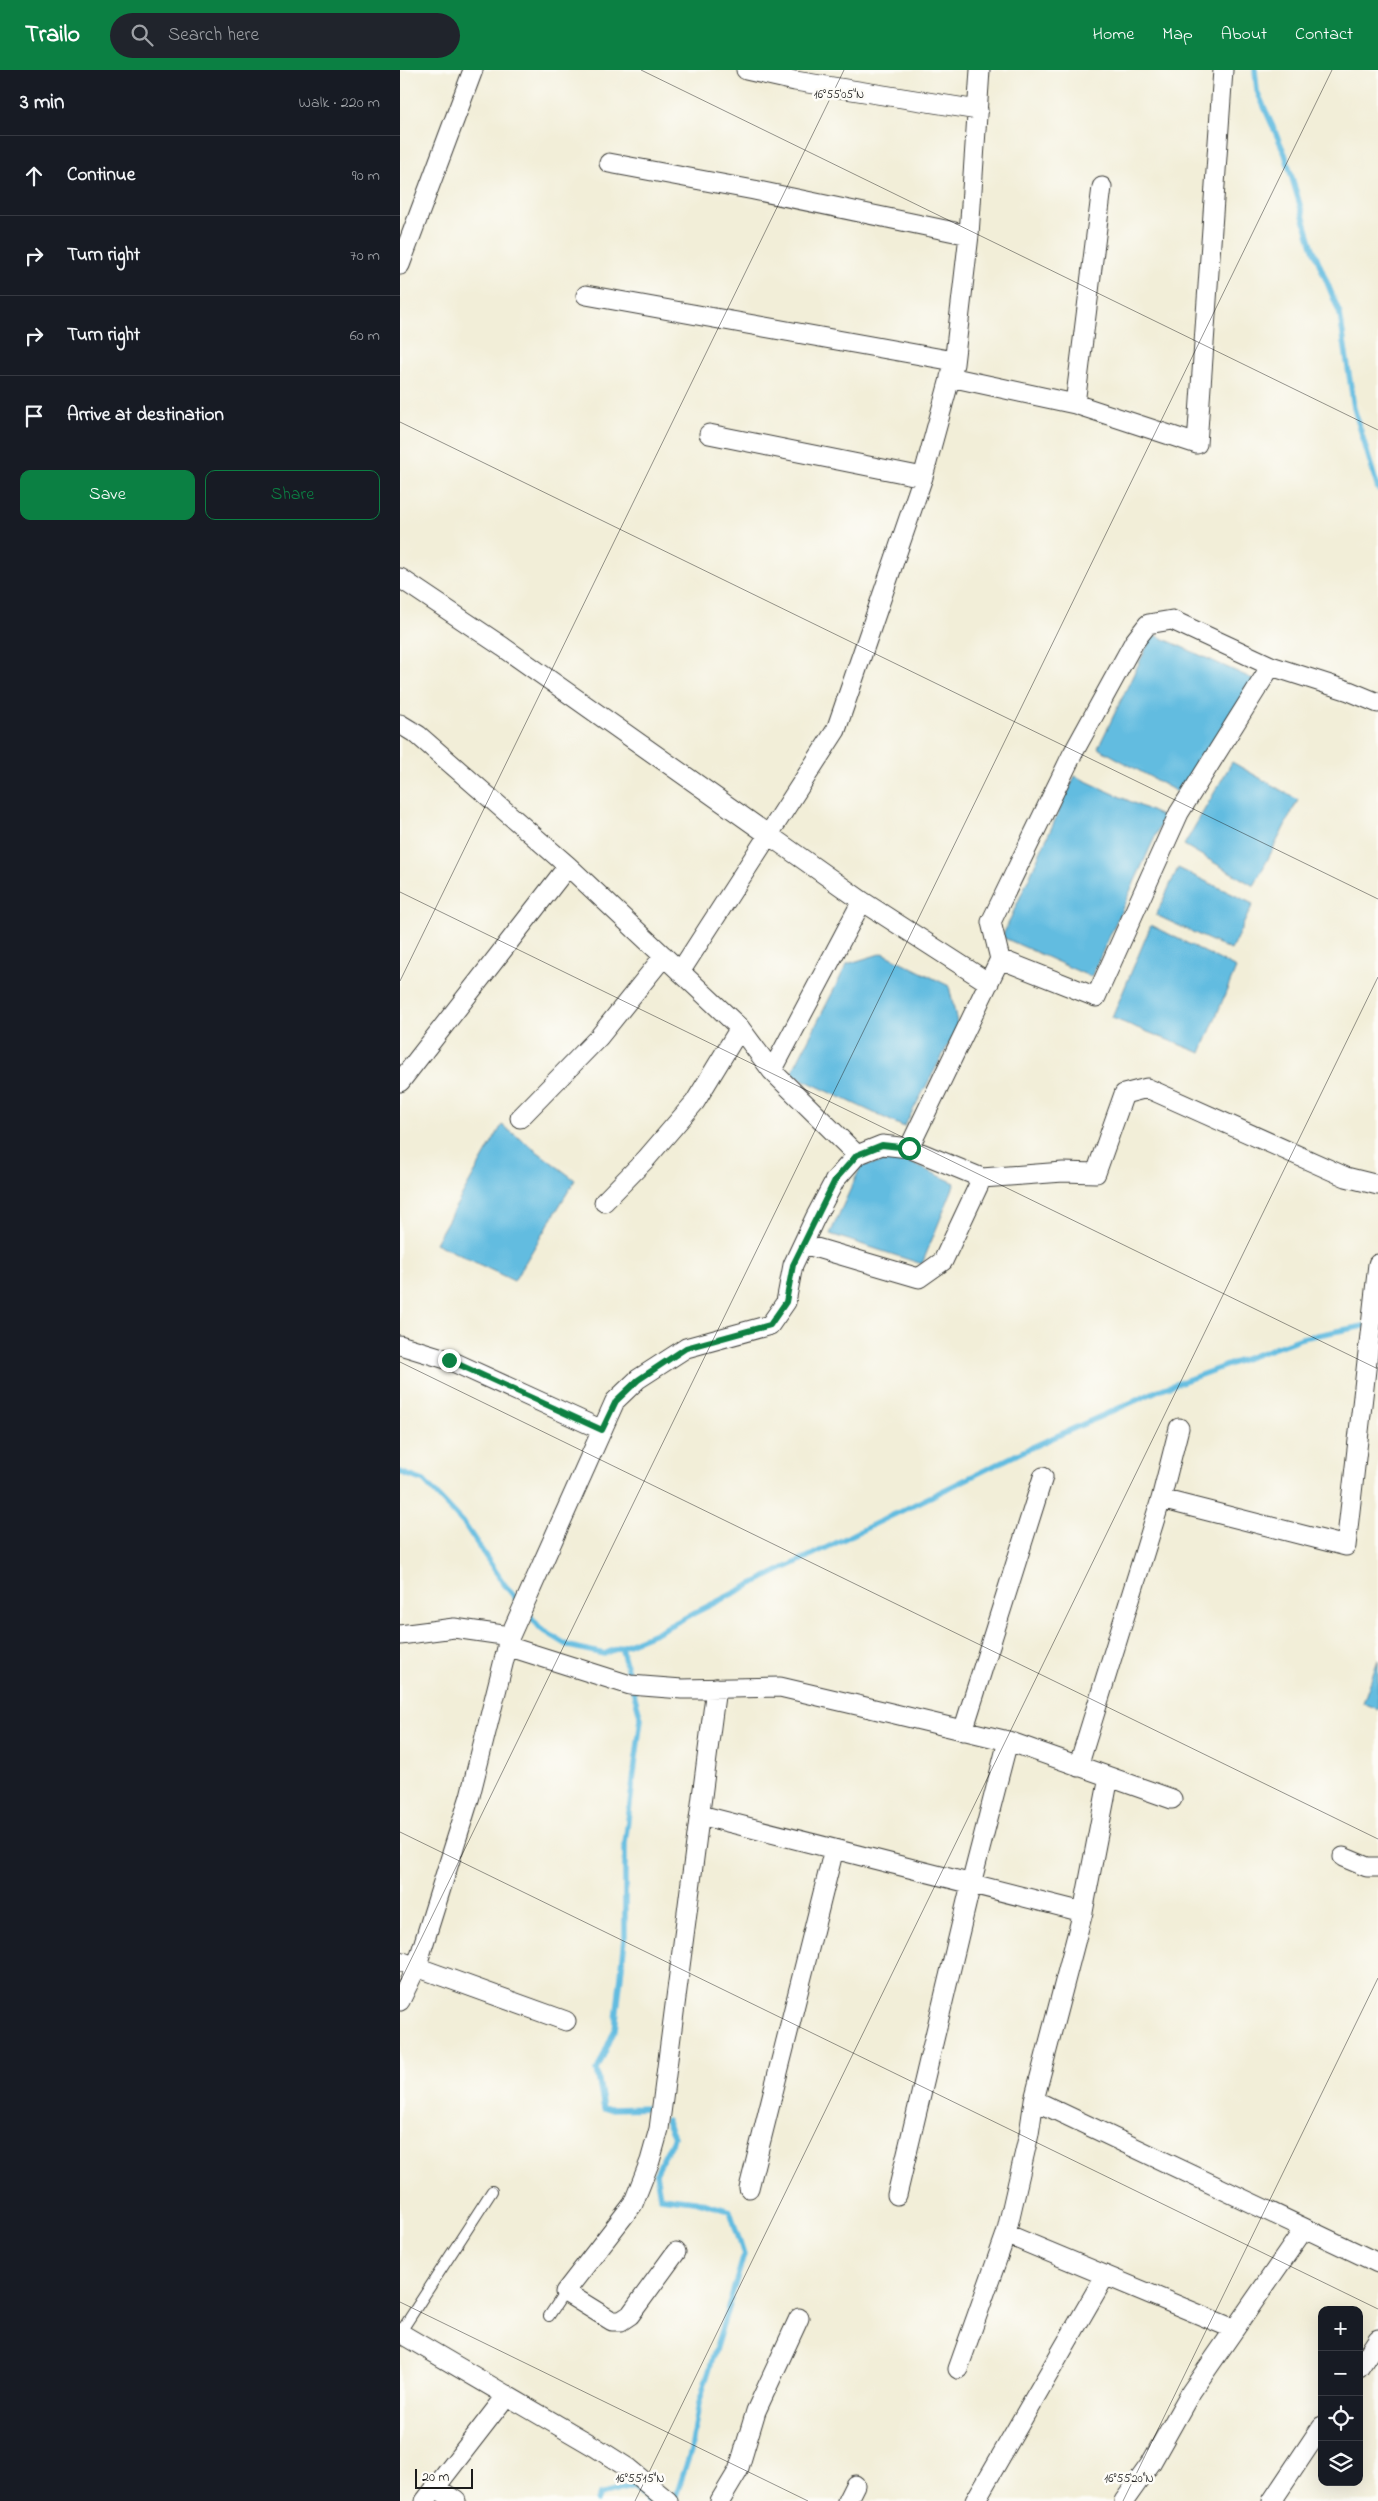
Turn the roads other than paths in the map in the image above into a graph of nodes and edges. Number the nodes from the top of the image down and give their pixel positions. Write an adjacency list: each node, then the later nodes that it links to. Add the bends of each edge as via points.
1 (473, 70): 9 (street)
2 (746, 70): 5 (street, via 794,81)
3 (980, 70): 5 (street)
4 (1223, 70): 12 (street, via 1197,444)
5 (978, 110): 8 (street)
6 (609, 163): 8 (street)
7 (1102, 187): 12 (street)
8 (969, 235): 11 (street)
9 (400, 265)
10 (586, 295): 11 (street)
11 (952, 369): 12 (street); 14 (street)
12 (1075, 404)
13 (709, 434): 14 (street)
14 (923, 477): 19 (street, via 836,730)
15 (400, 578): 19 (street)
16 (1271, 666): 17 (street); 23 (street, via 1179,813 1096,997); 23 (street, via 1172,620 1148,624 1134,642 1072,755 991,922)
17 (1378, 703)
18 (400, 724): 20 (street, via 418,735)
19 (769, 835): 21 (street); 24 (street)
20 (568, 866): 22 (street); 28 (street)
21 (862, 901): 25 (street); 27 (street)
22 (664, 956): 24 (street); 29 (street, via 599,1037)
23 (1000, 959): 25 (street)
24 (680, 972): 26 (street)
25 (989, 983): 30 (street)
26 (740, 1028): 27 (street); 34 (street, via 694,1102 646,1160)
27 (772, 1071): 31 (street)
28 (400, 1082)
29 (520, 1118)
30 (909, 1148): 31 (street, via 882,1145); 32 (street)
31 (857, 1155): 35 (street, via 835,1180)
32 (982, 1178): 33 (street, via 1063,1172 1096,1174 1124,1094 1147,1088 1346,1177); 35 (street, via 943,1261 919,1278)
33 (1378, 1185)
34 (604, 1202)
35 (803, 1244): 40 (street, via 793,1265 786,1302 770,1325 686,1348 638,1380 616,1401)
36 (1378, 1264): 38 (street)
37 (400, 1345): 40 (street, via 449,1360)
38 (1370, 1399): 42 (street, via 1346,1546)
39 (1179, 1428): 42 (street)
40 (602, 1430): 44 (street)
41 (1042, 1477): 46 (street)
42 (1161, 1499): 48 (street)
43 (400, 1635): 44 (street, via 454,1628)
44 (508, 1641): 45 (street, via 630,1685); 57 (street, via 470,1796)
45 (716, 1688): 46 (street, via 780,1687); 51 (street)
46 (963, 1731): 47 (street)
47 (1008, 1742): 48 (street); 55 (street)
48 (1078, 1767): 49 (street)
49 (1109, 1777): 50 (street); 56 (street)
50 (1172, 1798)
51 (700, 1815): 52 (street); 69 (street, via 667,2083 650,2161 633,2204)
52 (834, 1849): 55 (street); 61 (street)
53 (1343, 1857): 54 (street)
54 (1378, 1867)
55 (971, 1884): 56 (street); 63 (street)
56 (1083, 1912): 60 (street)
57 (408, 1964): 58 (street); 59 (street)
58 (400, 2001)
59 (566, 2021)
60 (1034, 2100): 64 (street); 65 (street)
61 (749, 2188)
62 (492, 2190): 73 (lane)
63 (898, 2195)
64 (1304, 2229): 67 (street); 72 (street)
65 (1006, 2234): 68 (street); 76 (street)
66 (676, 2252): 69 (street, via 630,2315 621,2321 612,2321)
67 (1378, 2263)
68 (1105, 2276): 72 (street); 83 (street)
69 (565, 2292): 70 (lane)
70 (549, 2316)
71 (799, 2318): 82 (street, via 756,2411 738,2470)
72 (1234, 2330): 84 (street)
73 (400, 2333): 77 (street)
74 (1378, 2339): 75 (street)
75 (1363, 2362)
76 (958, 2369)
77 (507, 2395): 79 (street); 81 (street, via 628,2468)
78 (1318, 2432): 85 (street)
79 (430, 2494): 80 (street)
80 (456, 2501)
81 (668, 2501)
82 (720, 2501)
83 (974, 2501)
84 (1124, 2501)
85 (1272, 2501)

